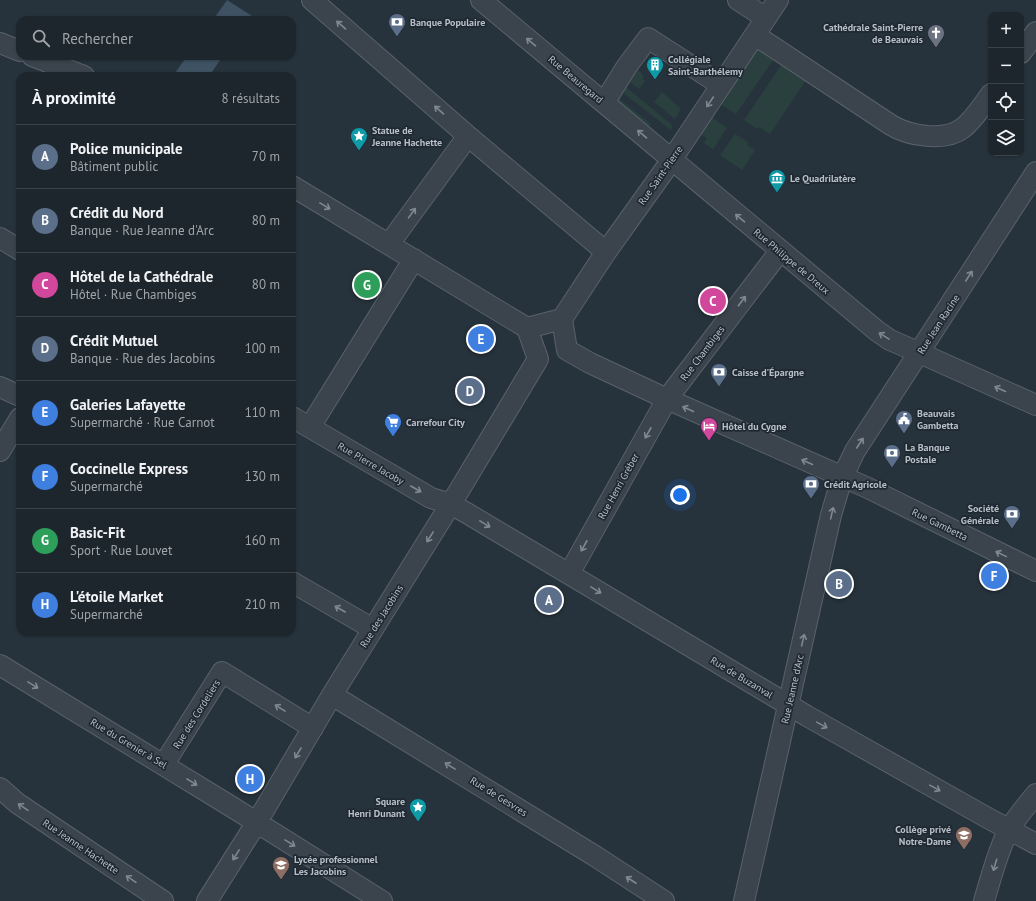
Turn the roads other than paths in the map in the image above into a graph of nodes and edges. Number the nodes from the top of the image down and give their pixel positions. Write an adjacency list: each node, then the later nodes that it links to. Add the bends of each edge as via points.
1 (312, 0): 16 (street, one-way to 1)
2 (481, 0): 15 (street, Rue Beauregard, one-way to 2)
3 (738, 0): 5 (street)
4 (778, 0): 5 (street, Rue Saint-Pierre)
5 (766, 18): 7 (street, Rue Saint-Pierre)
6 (1036, 32): 10 (street)
7 (755, 35): 13 (street, Rue Saint-Pierre); 14 (street, via 906,133 934,136 962,129)
8 (0, 43): 9 (street)
9 (16, 49)
10 (1024, 49)
11 (42, 60): 12 (street)
12 (74, 72)
13 (721, 85): 15 (street, via 648,38); 17 (street, Rue Saint-Pierre, one-way to 17)
14 (988, 98)
15 (604, 103): 17 (street, Rue Beauregard, one-way to 15)
16 (468, 136): 21 (street, one-way to 16); 24 (street)
17 (671, 159): 23 (street, Rue Philippe de Dreux, one-way to 17); 24 (street, Rue Saint-Pierre)
18 (1036, 172): 29 (street, Rue Jean Racine, one-way to 18)
19 (296, 188): 21 (street, one-way to 21)
20 (0, 238): 22 (street)
21 (389, 244): 25 (street)
22 (16, 248)
23 (780, 251): 29 (street, Rue Philippe de Dreux, one-way to 23, via 877,331); 33 (street, Rue Chambiges, one-way to 23)
24 (606, 252): 26 (street, Rue Saint-Pierre)
25 (414, 259): 27 (street); 37 (street)
26 (562, 319): 27 (street); 28 (street)
27 (527, 328): 30 (street)
28 (567, 350): 30 (street); 33 (street, Rue Gambetta)
29 (919, 353): 34 (street, Rue Philippe de Dreux, one-way to 29); 39 (street, Rue Jean Racine, one-way to 29, via 855,451)
30 (538, 359): 40 (street, Rue des Jacobins)
31 (0, 387): 32 (street)
32 (16, 394)
33 (667, 399): 39 (street, Rue Gambetta, one-way to 33); 42 (street, Rue Henri Gréber, one-way to 42)
34 (1036, 405)
35 (296, 419): 37 (street, Rue Pierre Jacoby)
36 (16, 427): 38 (street)
37 (310, 428): 40 (street, Rue Pierre Jacoby, one-way to 40, via 431,498)
38 (0, 451)
39 (842, 478): 41 (street, Rue Gambetta, one-way to 39, via 868,488); 47 (street, Rue Jeanne d'Arc, one-way to 39, via 831,515)
40 (451, 504): 42 (street, Rue de Buzanval, one-way to 42); 44 (street, Rue des Jacobins, one-way to 44)
41 (1036, 571)
42 (569, 574): 47 (street, Rue de Buzanval, one-way to 47)
43 (296, 584): 44 (street, one-way to 43)
44 (373, 629): 46 (street, Rue des Jacobins)
45 (0, 665): 49 (street, Rue du Grenier à Sel, one-way to 49)
46 (332, 695): 48 (street, Rue des Jacobins); 58 (street, Rue de Gesvres, one-way to 46)
47 (788, 705): 53 (street, Rue de Buzanval, one-way to 53); 59 (street, Rue Jeanne d'Arc)
48 (313, 728): 49 (street, Rue des Cordeliers, one-way to 49, via 222,672); 52 (street, Rue des Jacobins, one-way to 52)
49 (164, 764): 52 (street, Rue du Grenier à Sel, one-way to 52)
50 (0, 788): 55 (street, Rue Jeanne Hachette, one-way to 50, via 17,803)
51 (1036, 794): 53 (street)
52 (257, 822): 56 (street, Rue des Jacobins, one-way to 56); 57 (street, Rue du Grenier à Sel, one-way to 57)
53 (1009, 830): 54 (street, Rue de Buzanval); 60 (street, one-way to 60, via 997,858)
54 (1036, 844)
55 (163, 901)
56 (207, 901)
57 (382, 901)
58 (664, 901)
59 (744, 901)
60 (984, 901)

